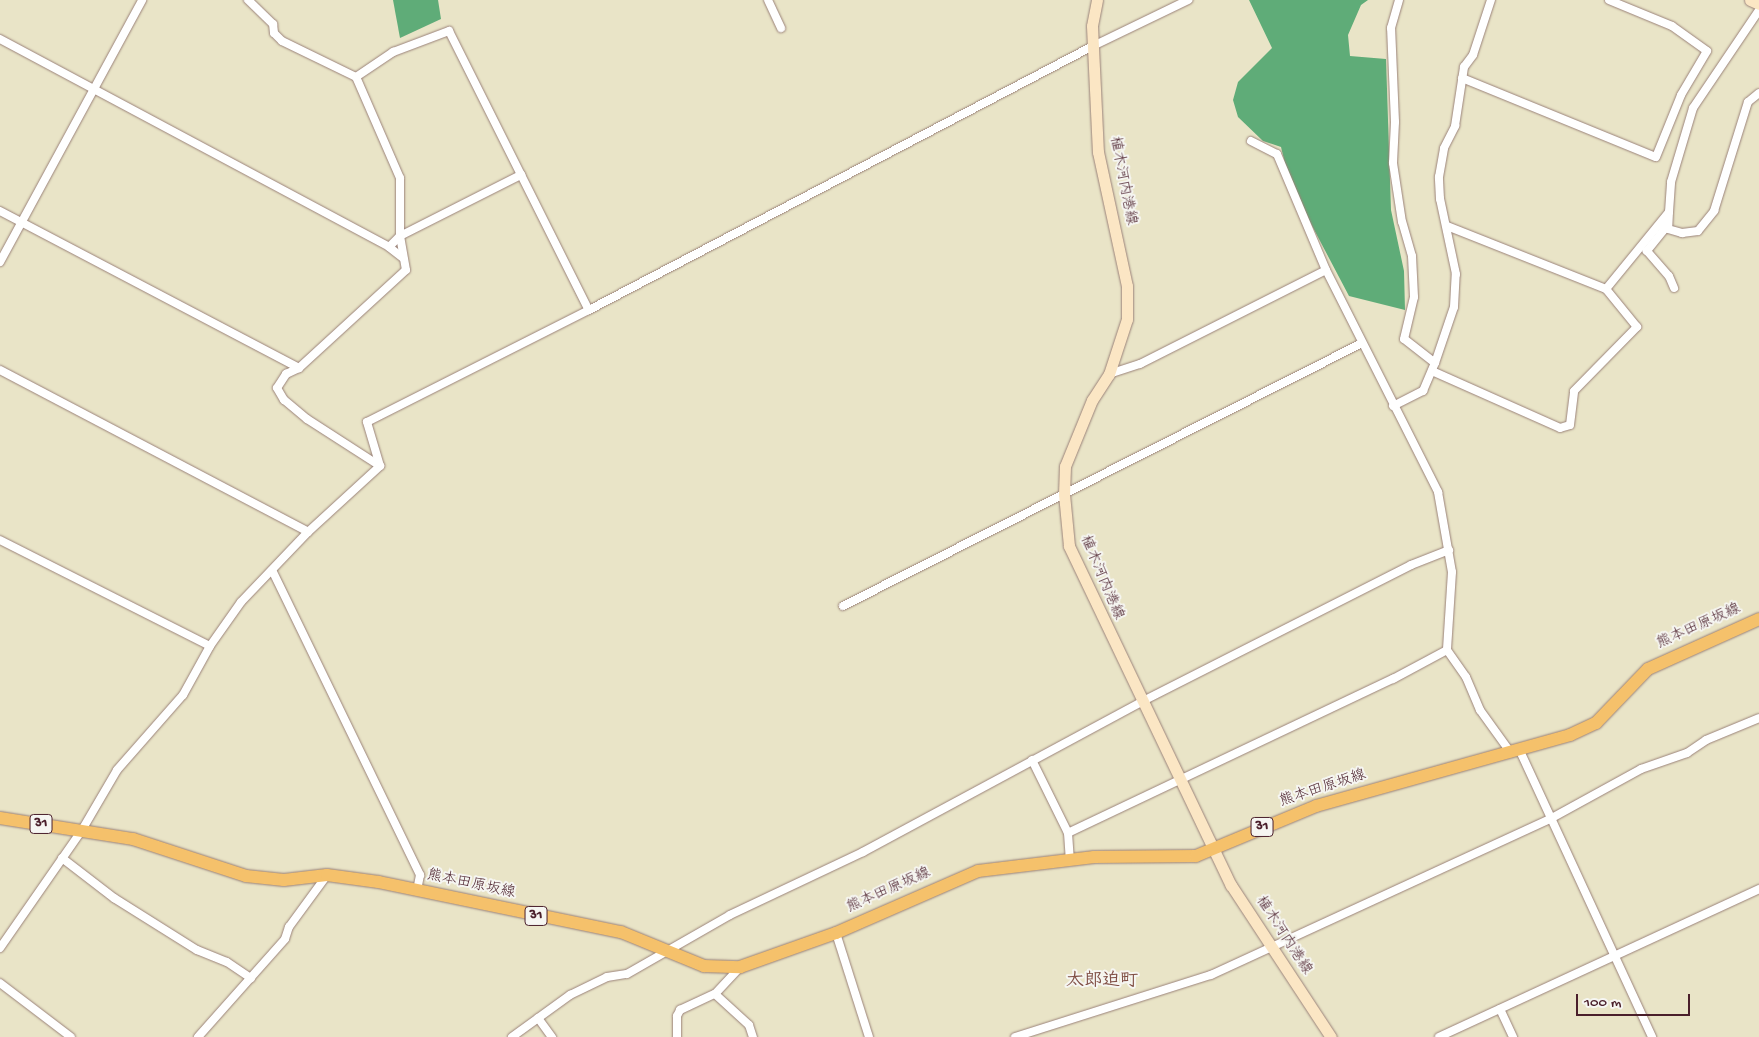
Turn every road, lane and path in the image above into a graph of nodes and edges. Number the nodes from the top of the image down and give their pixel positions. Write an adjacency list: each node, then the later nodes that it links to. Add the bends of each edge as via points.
1 (142, 0): 17 (street)
2 (248, 0): 15 (street, via 273,24 274,33 282,41)
3 (768, 0): 12 (street)
4 (1097, 0): 14 (main road, 植木河内港線)
5 (1188, 0): 14 (street)
6 (1399, 0): 34 (street, via 1391,28 1395,122 1392,163 1402,222 1412,256 1414,297 1404,340)
7 (1609, 0): 16 (street, via 1672,26 1707,50 1681,95 1656,157)
8 (1750, 0): 10 (main road)
9 (1492, 1): 16 (street)
10 (1759, 4)
11 (1759, 10): 22 (street, via 1693,108 1671,182)
12 (781, 28)
13 (0, 39): 17 (street)
14 (1093, 46): 32 (street); 37 (main road, 植木河内港線, via 1098,152 1127,286 1128,319)
15 (356, 77): 20 (street, via 393,52 448,31); 25 (street, via 400,178)
16 (1462, 78): 24 (street, via 1456,126 1444,148 1439,176 1440,199)
17 (94, 90): 23 (street); 26 (street)
18 (1759, 93): 22 (street, via 1748,102 1714,211 1698,231 1682,233 1668,229)
19 (1251, 141): 29 (street, via 1277,154)
20 (521, 176): 25 (street); 32 (street)
21 (0, 211): 23 (street)
22 (1669, 212): 30 (street, via 1663,231 1647,251 1669,276); 31 (street)
23 (22, 221): 28 (street); 35 (street)
24 (1447, 226): 31 (street); 34 (street, via 1456,274 1454,307)
25 (400, 236): 26 (street); 27 (street)
26 (389, 247): 27 (street)
27 (404, 258): 35 (street, via 406,270)
28 (0, 262)
29 (1326, 270): 33 (street); 37 (street, via 1140,364)
30 (1674, 288)
31 (1606, 289): 34 (street, via 1637,327 1574,391 1570,425 1560,428)
32 (590, 310): 39 (street, via 367,422)
33 (1362, 342): 38 (street); 40 (street)
34 (1433, 367): 38 (street, via 1423,391)
35 (299, 368): 39 (street, via 282,379 277,388 284,400)
36 (0, 370): 41 (street)
37 (1109, 374): 40 (main road, 植木河内港線, via 1092,400 1065,466)
38 (1393, 406): 43 (street, via 1438,492)
39 (380, 466): 41 (street)
40 (1064, 494): 45 (street); 49 (main road, 植木河内港線, via 1066,527 1074,560)
41 (308, 532): 44 (street)
42 (0, 540): 47 (street)
43 (1450, 550): 48 (street, via 1452,572); 49 (street, via 1411,565)
44 (273, 572): 47 (street, via 241,602); 63 (street, via 420,876)
45 (843, 606)
46 (1759, 619): 51 (main road, 熊本田原坂線 / 31, via 1648,669 1596,723)
47 (210, 646): 56 (street, via 183,695 117,770)
48 (1447, 650): 51 (street, via 1466,677 1480,710); 53 (street)
49 (1143, 701): 52 (street); 53 (main road, 植木河内港線)
50 (1759, 718): 55 (street, via 1706,740 1687,753 1642,769)
51 (1515, 752): 55 (street); 58 (main road, 熊本田原坂線 / 31, via 1316,806)
52 (1032, 760): 57 (street); 67 (street, via 864,852 730,915)
53 (1183, 779): 57 (street); 58 (main road, 植木河内港線)
54 (0, 818): 56 (main road, 熊本田原坂線 / 31)
55 (1550, 819): 66 (street); 68 (street)
56 (82, 830): 59 (street); 61 (main road, 熊本田原坂線 / 31, via 133,838 246,876 284,880)
57 (1068, 833): 60 (street)
58 (1212, 849): 60 (main road, 熊本田原坂線 / 31, via 1182,858 1094,857); 66 (main road, 植木河内港線, via 1231,885)
59 (62, 858): 65 (street); 70 (street, via 122,903 197,950 228,962)
60 (1070, 861): 64 (main road, 熊本田原坂線 / 31, via 978,871)
61 (327, 876): 63 (main road, 熊本田原坂線 / 31); 70 (street, via 289,927 285,939)
62 (1759, 889): 68 (street)
63 (417, 890): 67 (main road, 熊本田原坂線 / 31, via 622,932)
64 (836, 933): 69 (main road, 熊本田原坂線 / 31); 81 (street)
65 (1, 944)
66 (1272, 946): 82 (street, via 1211,974); 83 (main road, 植木河内港線)
67 (670, 950): 69 (main road, 熊本田原坂線 / 31, via 704,966); 74 (street, via 627,974 607,978 570,995)
68 (1615, 956): 73 (street); 86 (street)
69 (740, 967): 72 (street)
70 (251, 978): 76 (street)
71 (0, 983): 75 (street)
72 (715, 994): 79 (street, via 680,1010); 80 (street, via 749,1026)
73 (1500, 1009): 84 (street); 85 (street)
74 (538, 1018): 77 (street); 78 (street)
75 (70, 1037)
76 (198, 1037)
77 (512, 1037)
78 (552, 1037)
79 (677, 1037)
80 (753, 1037)
81 (869, 1037)
82 (1015, 1037)
83 (1331, 1037)
84 (1439, 1037)
85 (1513, 1037)
86 (1652, 1037)

